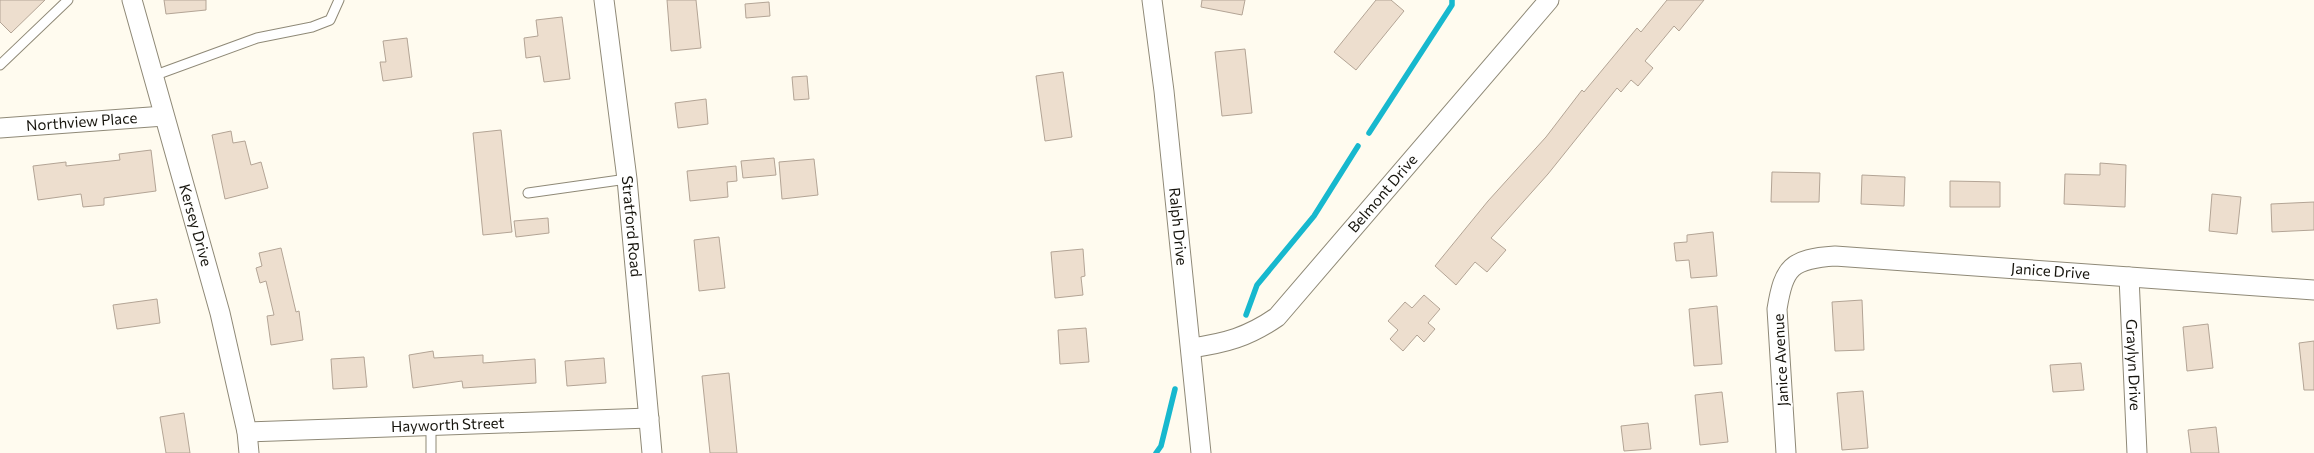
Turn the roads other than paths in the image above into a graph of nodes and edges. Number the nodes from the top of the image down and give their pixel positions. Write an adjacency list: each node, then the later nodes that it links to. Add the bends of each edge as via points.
1 (68, 0): 7 (lane)
2 (132, 0): 8 (street, Kersey Drive)
3 (340, 0): 8 (lane, via 330,20 257,38)
4 (604, 0): 11 (street, Stratford Road)
5 (1152, 0): 16 (street, Ralph Drive)
6 (1549, 0): 16 (street, Belmont Drive, via 1277,316 1257,331 1234,340)
7 (0, 64)
8 (153, 76): 9 (street, Kersey Drive)
9 (164, 116): 10 (street, Northview Place); 19 (street, Kersey Drive, via 220,313)
10 (0, 128)
11 (627, 179): 12 (lane); 17 (street, Stratford Road)
12 (528, 193)
13 (1789, 269): 14 (street, Janice Drive, via 1810,258 1834,256); 24 (street, Janice Avenue, via 1781,286 1777,309)
14 (2128, 277): 15 (street, Janice Drive); 25 (street, Graylyn Drive)
15 (2314, 290)
16 (1191, 348): 23 (street, Ralph Drive)
17 (649, 418): 18 (street, Hayworth Street); 22 (street, Stratford Road)
18 (431, 426): 19 (street, Hayworth Street); 21 (lane)
19 (247, 432): 20 (street, Kersey Drive)
20 (249, 453)
21 (431, 453)
22 (652, 453)
23 (1200, 453)
24 (1786, 453)
25 (2137, 453)

